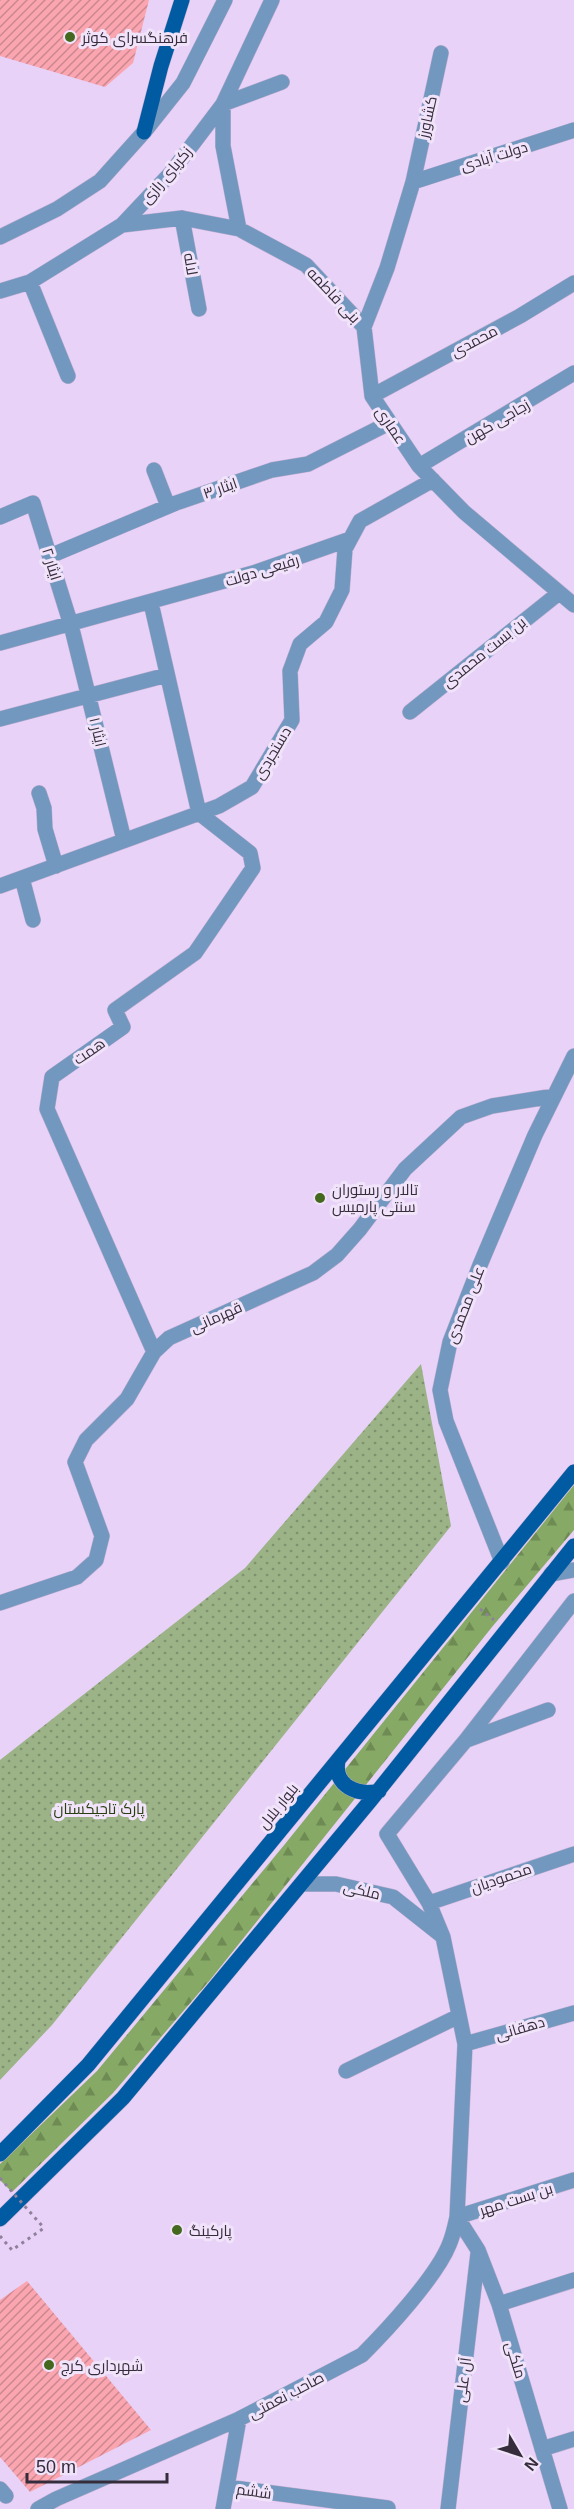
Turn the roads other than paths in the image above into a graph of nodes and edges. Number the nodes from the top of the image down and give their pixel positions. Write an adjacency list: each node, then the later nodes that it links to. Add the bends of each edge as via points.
1 (182, 0): 8 (main road)
2 (225, 0): 8 (street, via 183,83)
3 (269, 3): 6 (street, زکریای رازی)
4 (441, 53): 9 (street, کشاورز)
5 (282, 82): 6 (street)
6 (223, 104): 11 (street, زکریای رازی, via 170,174); 12 (street, via 223,146)
7 (574, 130): 9 (street, دولت آبادی)
8 (144, 132): 13 (street, via 100,181 57,209)
9 (413, 182): 18 (street, عماری)
10 (182, 218): 11 (street, بنی فاطمه); 12 (street, بنی فاطمه); 17 (street, لاله)
11 (122, 225): 14 (street, زکریای رازی)
12 (239, 230): 18 (street, بنی فاطمه, via 306,265)
13 (0, 237)
14 (30, 282): 16 (street, زکریای رازی); 20 (street)
15 (574, 283): 21 (street, محمدی)
16 (0, 291)
17 (199, 309)
18 (364, 327): 21 (street, عماری)
19 (574, 373): 23 (street, زجاجی کهن)
20 (68, 376)
21 (372, 396): 22 (street, عماری)
22 (389, 423): 23 (street, عماری); 26 (street, ایثار ۳, via 308,464 272,470)
23 (419, 466): 25 (street, عماری)
24 (154, 470): 26 (street)
25 (433, 480): 28 (street, via 360,521); 30 (street, عماری, via 464,512)
26 (168, 506): 29 (street, ایثار ۳)
27 (0, 518): 29 (street, ایثار ۲, via 33,503)
28 (350, 539): 31 (street, رفیعی دولت); 40 (street, دستجردی, via 345,549 342,590 327,622 300,644 290,671 292,720 252,787)
29 (50, 556): 33 (street, ایثار ۲)
30 (559, 593): 32 (street, عماری); 37 (street, بن بست محمدی)
31 (151, 603): 33 (street, رفیعی دولت); 35 (street)
32 (574, 604)
33 (71, 625): 34 (street); 36 (street, ۱ ایثار)
34 (0, 643)
35 (167, 675): 36 (street); 40 (street)
36 (89, 694): 38 (street); 41 (street, ۱ ایثار)
37 (410, 712)
38 (0, 719)
39 (39, 793): 42 (street)
40 (199, 813): 41 (street, دستجردی); 48 (street, همت, via 250,853 253,868 195,953 115,1010 123,1027 52,1077 47,1109)
41 (124, 840): 42 (street, دستجردی)
42 (56, 866): 43 (street, دستجردی)
43 (22, 878): 44 (street, دستجردی); 45 (street)
44 (0, 886)
45 (33, 921)
46 (574, 1056): 47 (street, علی محمدی)
47 (554, 1096): 48 (street, قهرمانی, via 492,1106 461,1117 405,1169 337,1255 313,1273 170,1338); 51 (street, علی محمدی, via 450,1342 440,1390 446,1421)
48 (154, 1352): 55 (street, قهرمانی, via 127,1399 86,1440 75,1461 102,1536 96,1560 77,1577)
49 (574, 1472): 51 (main road, بلوار بلال)
50 (574, 1546): 53 (main road)
51 (502, 1562): 58 (main road, بلوار بلال)
52 (574, 1570): 53 (street)
53 (551, 1574): 59 (main road)
54 (574, 1601): 57 (street)
55 (0, 1603)
56 (548, 1710): 57 (street)
57 (466, 1740): 62 (street, via 387,1834)
58 (338, 1761): 59 (main road, via 336,1770 346,1786 362,1794); 68 (main road, بلوار بلال, via 88,2065)
59 (379, 1791): 61 (main road)
60 (574, 1854): 62 (street, محمودیان)
61 (302, 1884): 63 (street, ملکی, via 336,1884 393,1897); 71 (main road, via 123,2098)
62 (429, 1903): 63 (street)
63 (443, 1937): 65 (street)
64 (574, 2013): 66 (street, دهقانی)
65 (459, 2016): 66 (street); 67 (street)
66 (465, 2043): 70 (street, صاحب نعمتی)
67 (346, 2071)
68 (0, 2154)
69 (574, 2180): 70 (street, بن بست مهر)
70 (457, 2217): 72 (street, ملکی); 75 (street, صاحب نعمتی, via 437,2268 362,2355)
71 (0, 2219)
72 (478, 2250): 74 (street, ملکی); 82 (street, آل علی)
73 (574, 2280): 74 (street)
74 (499, 2304): 77 (street, ملکی)
75 (239, 2419): 78 (street); 80 (street, صاحب نعمتی)
76 (574, 2439): 77 (street)
77 (542, 2449): 83 (street, ملکی)
78 (227, 2487): 79 (street, ششم); 81 (street)
79 (388, 2508)
80 (38, 2509)
81 (223, 2509)
82 (448, 2509)
83 (560, 2509)

